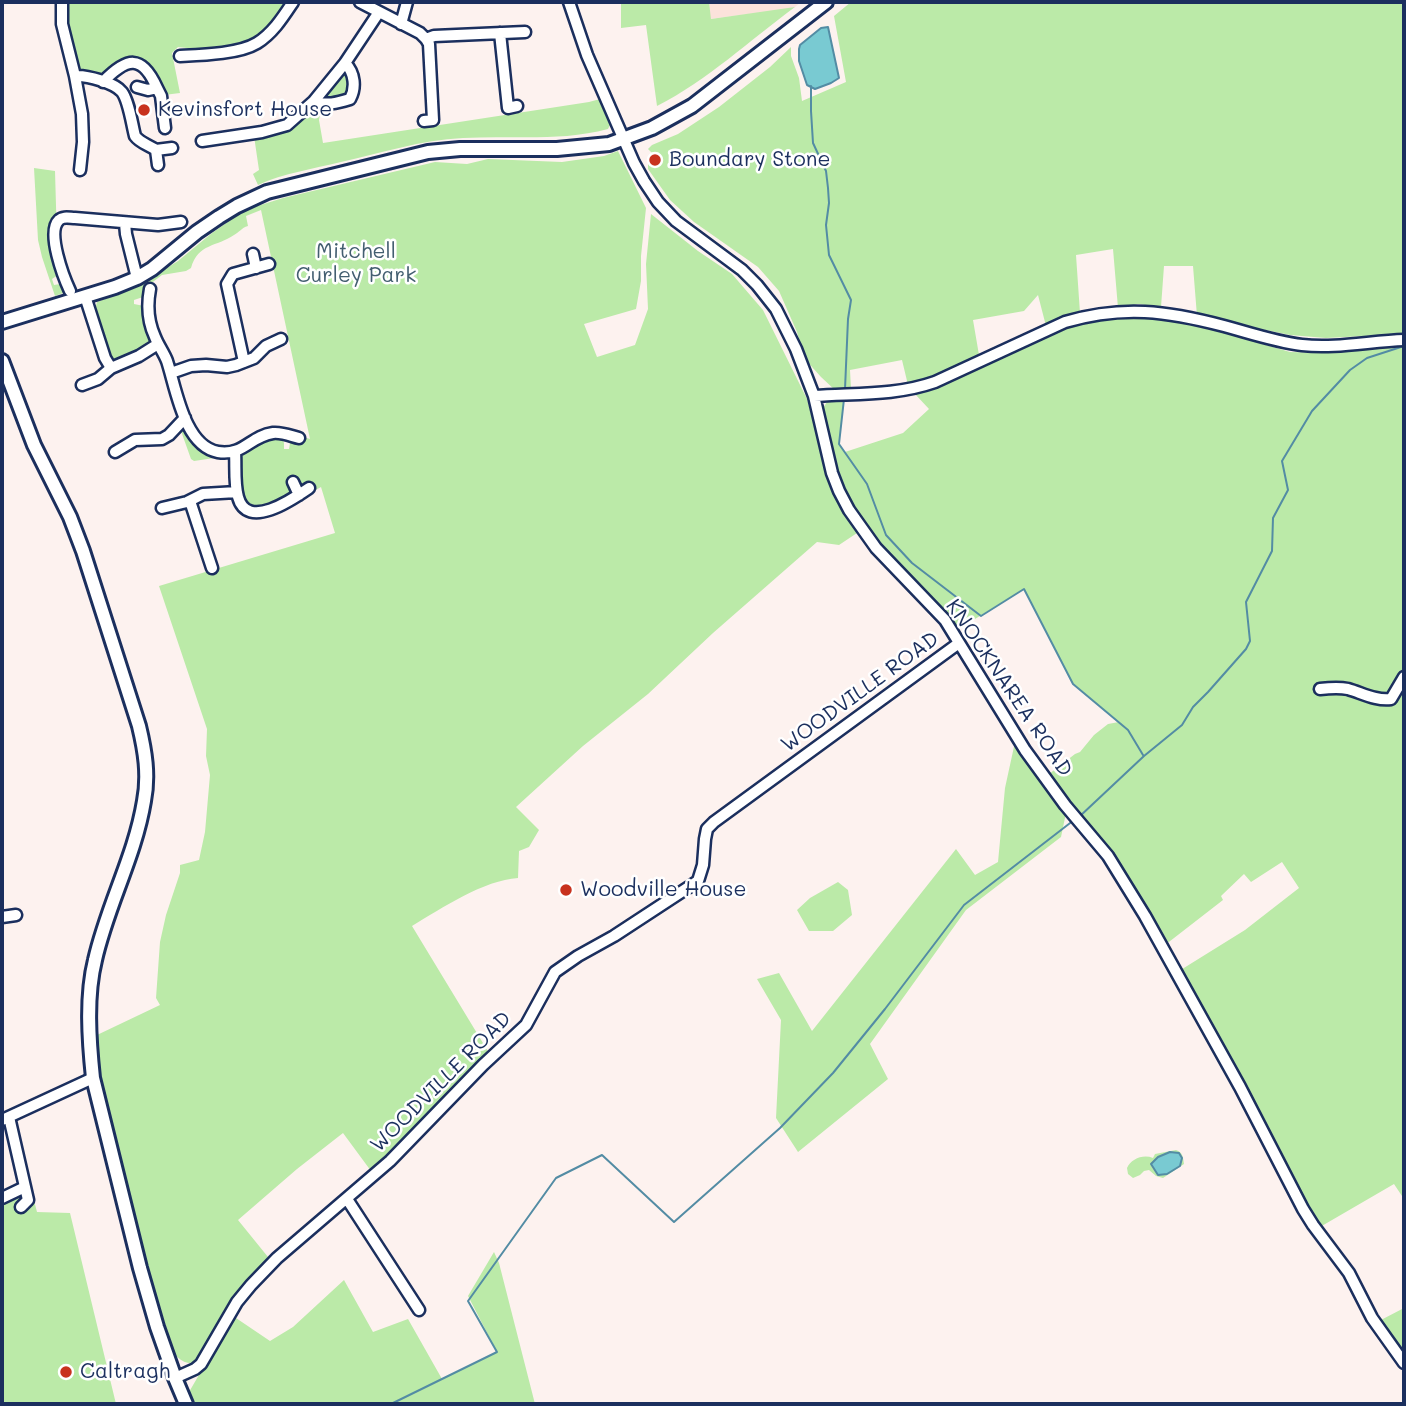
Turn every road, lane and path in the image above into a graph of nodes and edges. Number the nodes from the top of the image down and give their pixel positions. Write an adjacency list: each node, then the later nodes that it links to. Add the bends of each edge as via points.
1 (62, 2): 14 (street, via 62,24)
2 (293, 2): 12 (street, via 271,33 256,44)
3 (360, 2): 7 (street)
4 (407, 2): 8 (street)
5 (569, 2): 22 (street, KNOCKNAREA ROAD)
6 (826, 2): 22 (main road, via 692,106)
7 (379, 12): 8 (street); 13 (street)
8 (401, 24): 11 (street)
9 (525, 32): 10 (street)
10 (500, 33): 11 (street); 19 (street, via 508,107)
11 (426, 38): 20 (street, via 433,120)
12 (180, 56)
13 (345, 63): 18 (street); 18 (street, via 353,79 350,99 331,104)
14 (75, 76): 15 (street); 27 (street, via 82,114)
15 (103, 82): 17 (street, via 116,69 137,63 151,74); 25 (street, via 121,90 135,136)
16 (138, 87): 17 (street)
17 (157, 88): 21 (street)
18 (314, 101): 23 (street, via 287,125)
19 (517, 106)
20 (424, 121)
21 (165, 128)
22 (624, 139): 33 (main road, via 557,149 428,152 267,192 219,217); 46 (street, KNOCKNAREA ROAD, via 644,181 669,214 742,270 770,301)
23 (202, 141)
24 (172, 148): 25 (street)
25 (156, 150): 26 (street)
26 (158, 165)
27 (80, 170)
28 (181, 222): 29 (street)
29 (125, 223): 33 (street); 35 (street, via 59,220 55,232 58,278)
30 (253, 254): 32 (street)
31 (268, 264): 32 (street)
32 (256, 268): 42 (street, via 233,274 227,284)
33 (136, 278): 36 (main road)
34 (150, 289): 40 (street, via 143,301)
35 (70, 291)
36 (85, 296): 37 (main road); 43 (street)
37 (2, 322)
38 (281, 339): 42 (street)
39 (1404, 340): 46 (street, via 1303,345 1157,312 1114,313 1065,323 917,389)
40 (158, 344): 43 (street); 44 (street)
41 (2, 361): 63 (main road, via 34,445 83,551 139,726 146,766 145,799 136,836 94,961)
42 (244, 362): 44 (street, via 227,368 191,366)
43 (111, 368): 45 (street)
44 (171, 373): 47 (street)
45 (82, 384)
46 (814, 396): 58 (street, KNOCKNAREA ROAD, via 832,473 849,510)
47 (185, 418): 49 (street, via 162,439 135,440); 50 (street, via 202,444 215,452)
48 (292, 440): 50 (street, via 275,433)
49 (116, 452)
50 (235, 452): 53 (street)
51 (293, 482): 54 (street)
52 (309, 488): 54 (street)
53 (237, 492): 54 (street, via 243,508 250,512 281,506); 55 (street, via 203,494)
54 (299, 495)
55 (190, 501): 56 (street); 57 (street, via 204,557)
56 (162, 508)
57 (212, 568)
58 (959, 643): 67 (street, WOODVILLE ROAD, via 714,822 707,829 698,881 555,972 526,1025); 70 (street, KNOCKNAREA ROAD, via 1025,750 1108,856 1234,1076 1303,1209)
59 (1404, 677): 60 (street, via 1391,699 1345,688)
60 (1320, 689)
61 (16, 915): 62 (street)
62 (2, 917)
63 (93, 1077): 64 (street); 71 (main road, via 140,1268)
64 (5, 1119): 65 (street)
65 (25, 1187): 66 (street); 68 (street, via 28,1200)
66 (2, 1198)
67 (347, 1199): 69 (street); 71 (street, WOODVILLE ROAD, via 270,1265 239,1299 201,1364)
68 (21, 1207)
69 (419, 1310)
70 (1404, 1363)
71 (175, 1378): 72 (main road)
72 (186, 1404)

